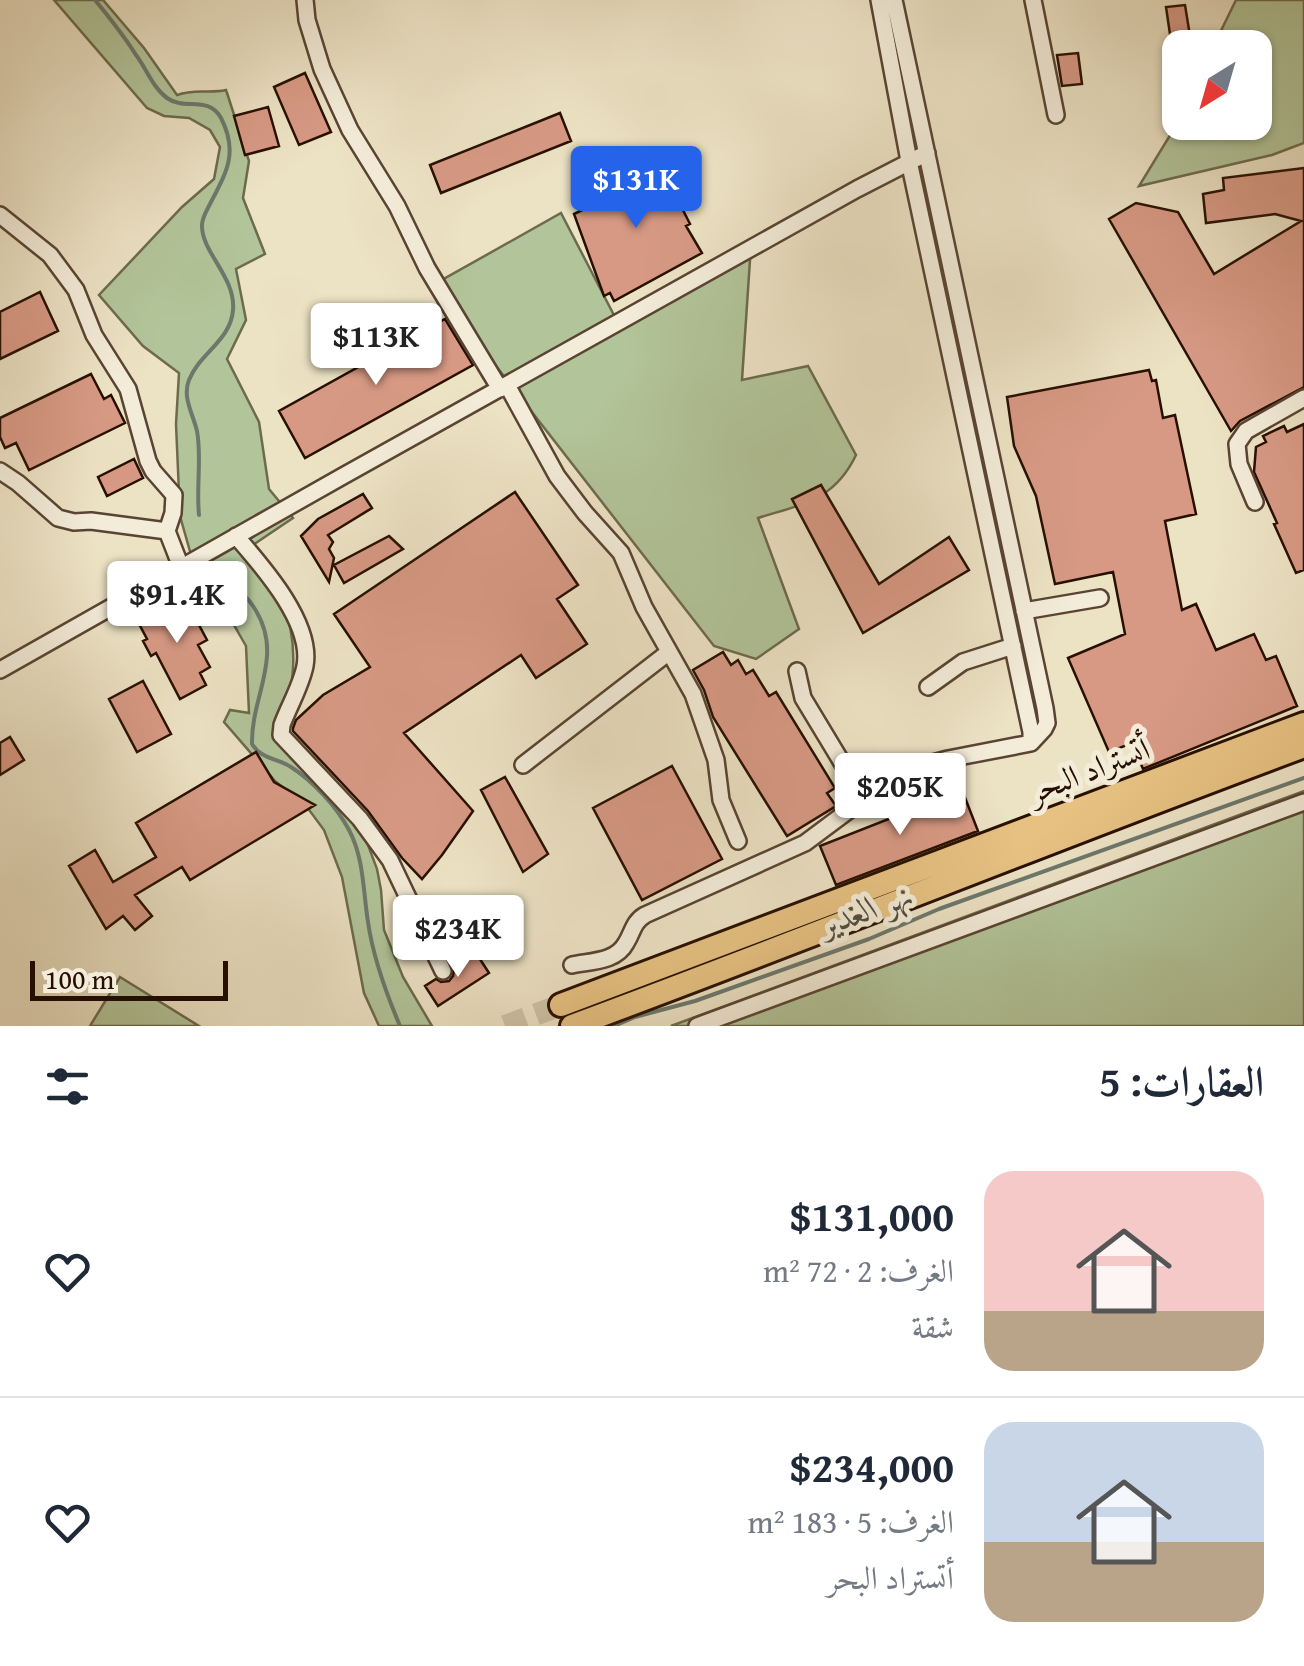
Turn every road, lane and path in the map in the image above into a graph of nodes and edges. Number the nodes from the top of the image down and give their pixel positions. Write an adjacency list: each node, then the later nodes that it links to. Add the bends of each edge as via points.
1 (305, 0): 9 (street, via 322,69 350,130)
2 (878, 0): 7 (street)
3 (894, 0): 6 (street)
4 (1032, 0): 5 (street)
5 (1056, 115)
6 (926, 153): 7 (street); 10 (street)
7 (909, 161): 9 (street); 11 (street)
8 (0, 215): 15 (street, via 40,245 76,290 128,389 152,471 174,494)
9 (504, 387): 16 (street); 23 (street, via 557,476 620,553)
10 (977, 390): 11 (street); 20 (street)
11 (959, 393): 19 (street)
12 (1304, 398): 14 (street, via 1236,444)
13 (0, 471): 15 (street, via 58,518)
14 (1256, 502)
15 (166, 531): 17 (street)
16 (236, 536): 17 (street); 35 (street, via 274,581 300,631 306,661 281,735 390,860)
17 (181, 567): 24 (street)
18 (1100, 598): 20 (street)
19 (1003, 601): 20 (street); 21 (street)
20 (1024, 611): 21 (street); 28 (street, via 1046,723)
21 (1008, 627): 22 (street)
22 (1012, 646): 26 (street, via 963,662); 28 (street)
23 (669, 652): 30 (street); 33 (street, via 693,694)
24 (0, 670)
25 (797, 671): 31 (street, via 803,698)
26 (928, 687)
27 (1304, 724): 36 (highway, أتستراد البحر)
28 (1031, 743): 31 (street, via 914,768)
29 (1304, 746): 36 (highway, أتستراد البحر, via 794,943)
30 (524, 764)
31 (864, 798): 34 (street, via 806,843 645,914 614,957)
32 (1304, 802): 37 (street)
33 (738, 841)
34 (572, 965)
35 (443, 971)
36 (567, 1015)
37 (697, 1026)

